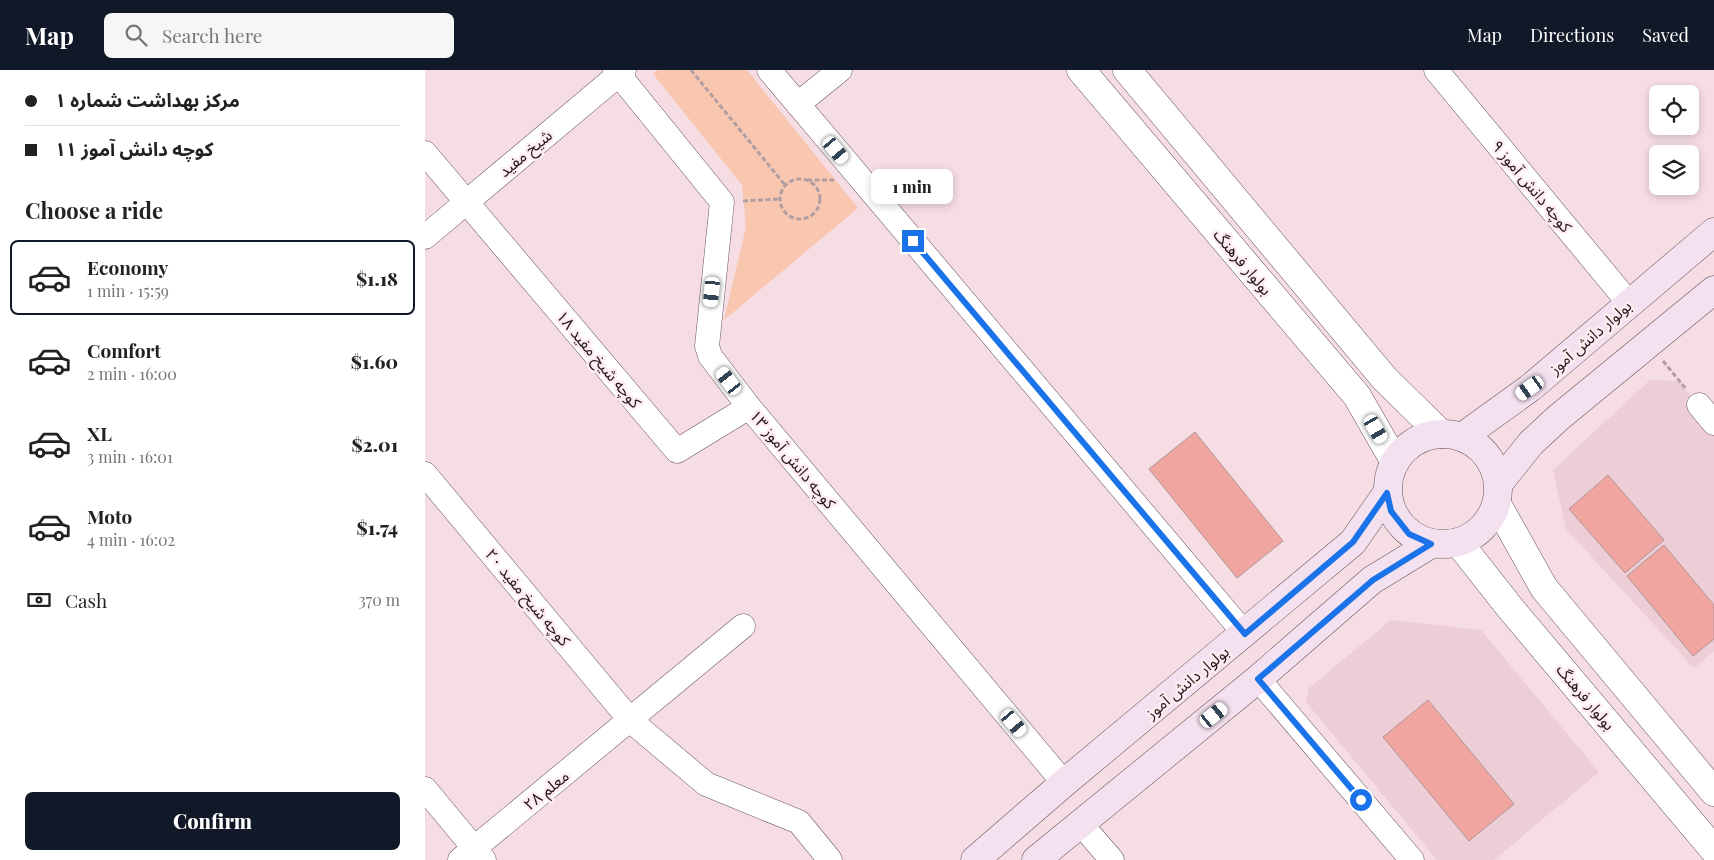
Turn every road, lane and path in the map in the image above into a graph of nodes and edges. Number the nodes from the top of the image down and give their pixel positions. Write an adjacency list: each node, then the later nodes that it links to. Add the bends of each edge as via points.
1 (691, 70): 10 (path)
2 (769, 70): 8 (street)
3 (840, 70): 8 (street)
4 (1127, 70): 22 (street, بولوار فرهنگ, via 1384,378)
5 (1436, 70): 17 (street, کوچه دانش آموز ۹)
6 (619, 72): 12 (street, شیخ مفید); 13 (street)
7 (1090, 73): 23 (street, بولوار فرهنگ, via 1357,396)
8 (798, 104): 30 (street)
9 (425, 153): 12 (street)
10 (785, 185): 11 (path); 11 (path, via 799,179 807,180 818,190 818,206 808,217 793,218 781,207)
11 (780, 199): 13 (path)
12 (467, 202): 15 (street, شیخ مفید); 20 (street, کوچه شیخ مفید ۱۸, via 677,450)
13 (722, 202): 20 (street, کوچه دانش آموز ۱۳, via 707,346 710,356)
14 (1714, 232): 17 (main road, بولوار دانش آموز)
15 (425, 237)
16 (1714, 290): 18 (main road)
17 (1629, 303): 22 (main road, بولوار دانش آموز, via 1530,388)
18 (1649, 344): 19 (path); 26 (main road, via 1531,443)
19 (1699, 405): 21 (street)
20 (749, 407): 33 (street, کوچه دانش آموز ۱۳)
21 (1714, 423)
22 (1451, 435): 23 (main road, via 1422,438 1406,447); 26 (main road, via 1481,448 1494,466)
23 (1395, 462): 25 (main road, via 1388,477)
24 (425, 474): 32 (street, کوچه شیخ مفید ۲۰)
25 (1387, 493): 28 (main road, via 1391,511 1409,534); 30 (main road, بولوار دانش آموز, via 1353,542)
26 (1498, 493): 27 (main road, via 1483,529); 35 (street, via 1544,588)
27 (1459, 543): 28 (main road); 37 (street, بولوار فرهنگ)
28 (1431, 544): 31 (main road, via 1373,580)
29 (743, 626): 32 (street, معلم ۲۸)
30 (1245, 634): 33 (main road, بولوار دانش آموز)
31 (1258, 679): 36 (main road); 43 (street)
32 (631, 721): 38 (street, معلم ۲۸); 39 (street, کوچه شیخ مفید ۲۰, via 706,784 799,822)
33 (1064, 784): 40 (main road, بولوار دانش آموز)
34 (425, 789): 38 (street)
35 (1714, 792)
36 (1080, 823): 41 (main road); 42 (street)
37 (1714, 850)
38 (473, 856)
39 (830, 860)
40 (975, 860)
41 (1036, 860)
42 (1112, 860)
43 (1412, 860)

